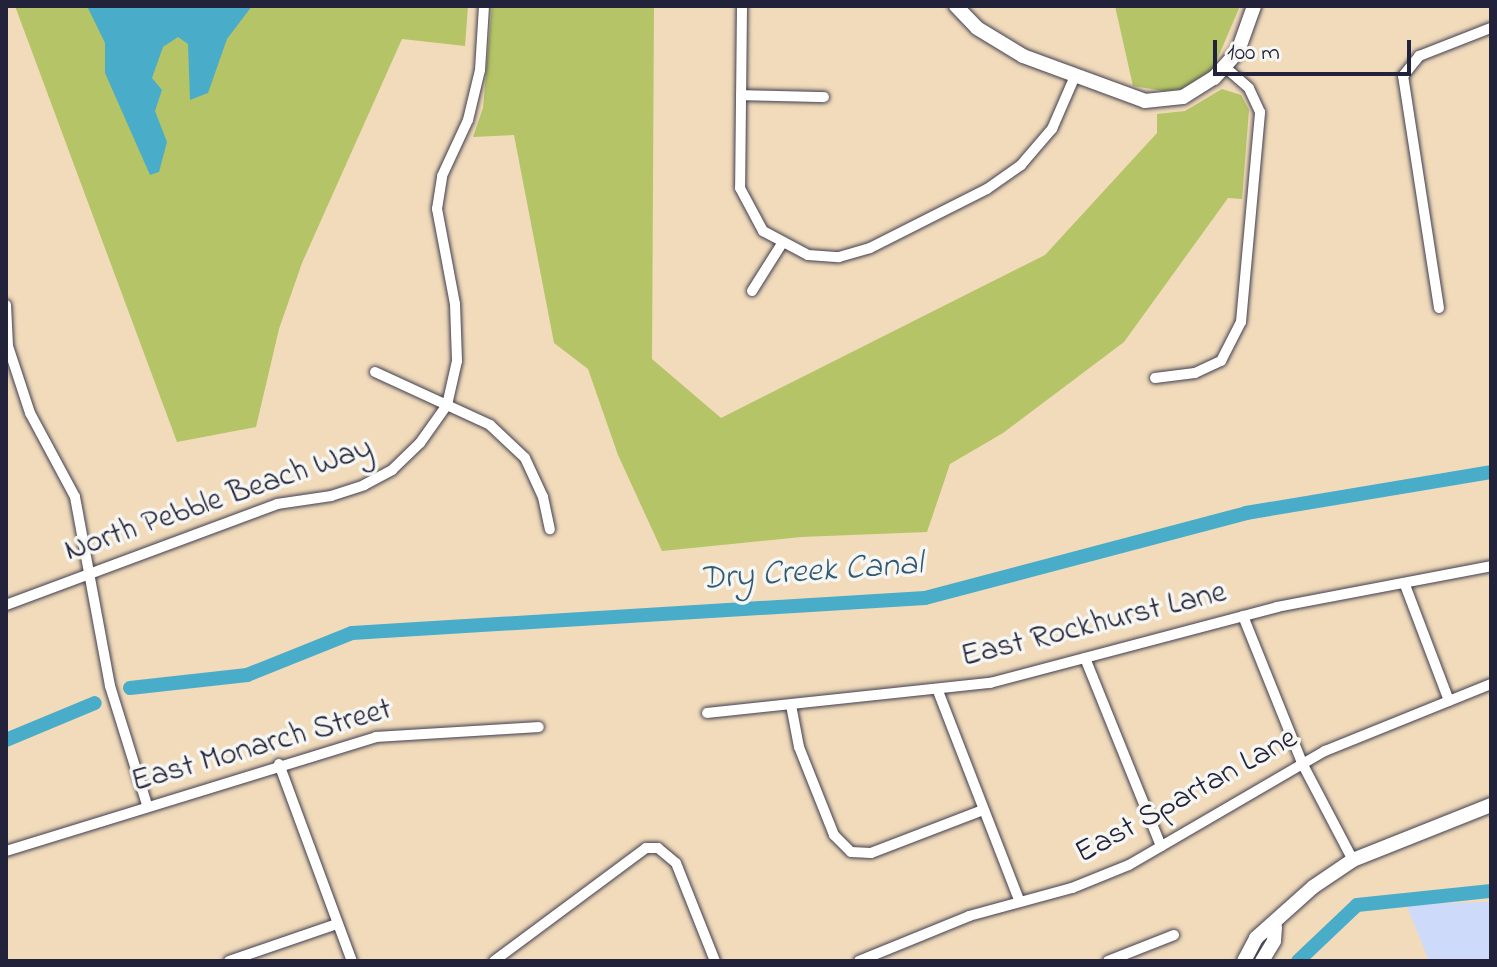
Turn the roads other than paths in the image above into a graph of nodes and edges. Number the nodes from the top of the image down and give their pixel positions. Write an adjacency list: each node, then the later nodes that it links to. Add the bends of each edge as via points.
1 (484, 6): 16 (street, via 480,70 468,120 442,176 437,209 458,335)
2 (742, 6): 8 (street)
3 (956, 6): 7 (street, via 977,28 1023,56)
4 (1254, 6): 6 (street, via 1238,51)
5 (1491, 28): 13 (street, via 1419,56 1403,76)
6 (1225, 67): 7 (street, via 1199,89 1163,101 1124,96); 15 (street, via 1249,88 1260,112 1241,322 1230,351 1208,369)
7 (1075, 76): 10 (street, via 1052,129 1021,165 987,189 870,248 839,257 808,255)
8 (741, 95): 9 (street); 10 (street, via 740,188 763,231)
9 (824, 97)
10 (781, 245): 11 (street)
11 (752, 291)
12 (6, 305): 19 (street, via 8,346 30,413 75,497)
13 (1439, 308)
14 (375, 372): 16 (street)
15 (1155, 378)
16 (447, 405): 17 (street, via 490,425 525,458 543,497); 19 (street, North Pebble Beach Way, via 392,470 364,485 277,504)
17 (550, 529)
18 (1491, 566): 20 (street, East Rockhurst Lane)
19 (87, 574): 21 (street, North Pebble Beach Way); 32 (street, via 124,740)
20 (1405, 585): 22 (street, East Rockhurst Lane); 26 (street)
21 (6, 605)
22 (1243, 616): 23 (street, East Rockhurst Lane); 30 (street)
23 (1085, 658): 25 (street, East Rockhurst Lane); 35 (street)
24 (1491, 684): 26 (street, East Spartan Lane)
25 (938, 691): 27 (street, East Rockhurst Lane); 34 (street)
26 (1449, 701): 30 (street, East Spartan Lane)
27 (791, 705): 28 (street, East Rockhurst Lane); 34 (street, via 799,747 828,821 842,847 851,852 871,853)
28 (707, 713)
29 (539, 727): 31 (street, East Monarch Street, via 391,733)
30 (1302, 763): 35 (street, East Spartan Lane); 37 (street)
31 (279, 764): 32 (street, East Monarch Street); 39 (street)
32 (147, 805): 36 (street, East Monarch Street)
33 (1491, 805): 37 (street)
34 (983, 810): 38 (street)
35 (1161, 846): 38 (street, East Spartan Lane, via 1072,888)
36 (6, 851)
37 (1353, 860): 40 (street, via 1313,887)
38 (1019, 900): 47 (street, East Spartan Lane)
39 (337, 924): 43 (street); 44 (street)
40 (1275, 927): 48 (street, via 1256,938); 49 (street, via 1274,941)
41 (1174, 935): 42 (street)
42 (1115, 960)
43 (229, 961)
44 (352, 961)
45 (494, 961): 46 (street, via 635,851 658,848 676,863)
46 (715, 961)
47 (859, 961)
48 (1244, 961)
49 (1262, 961)

